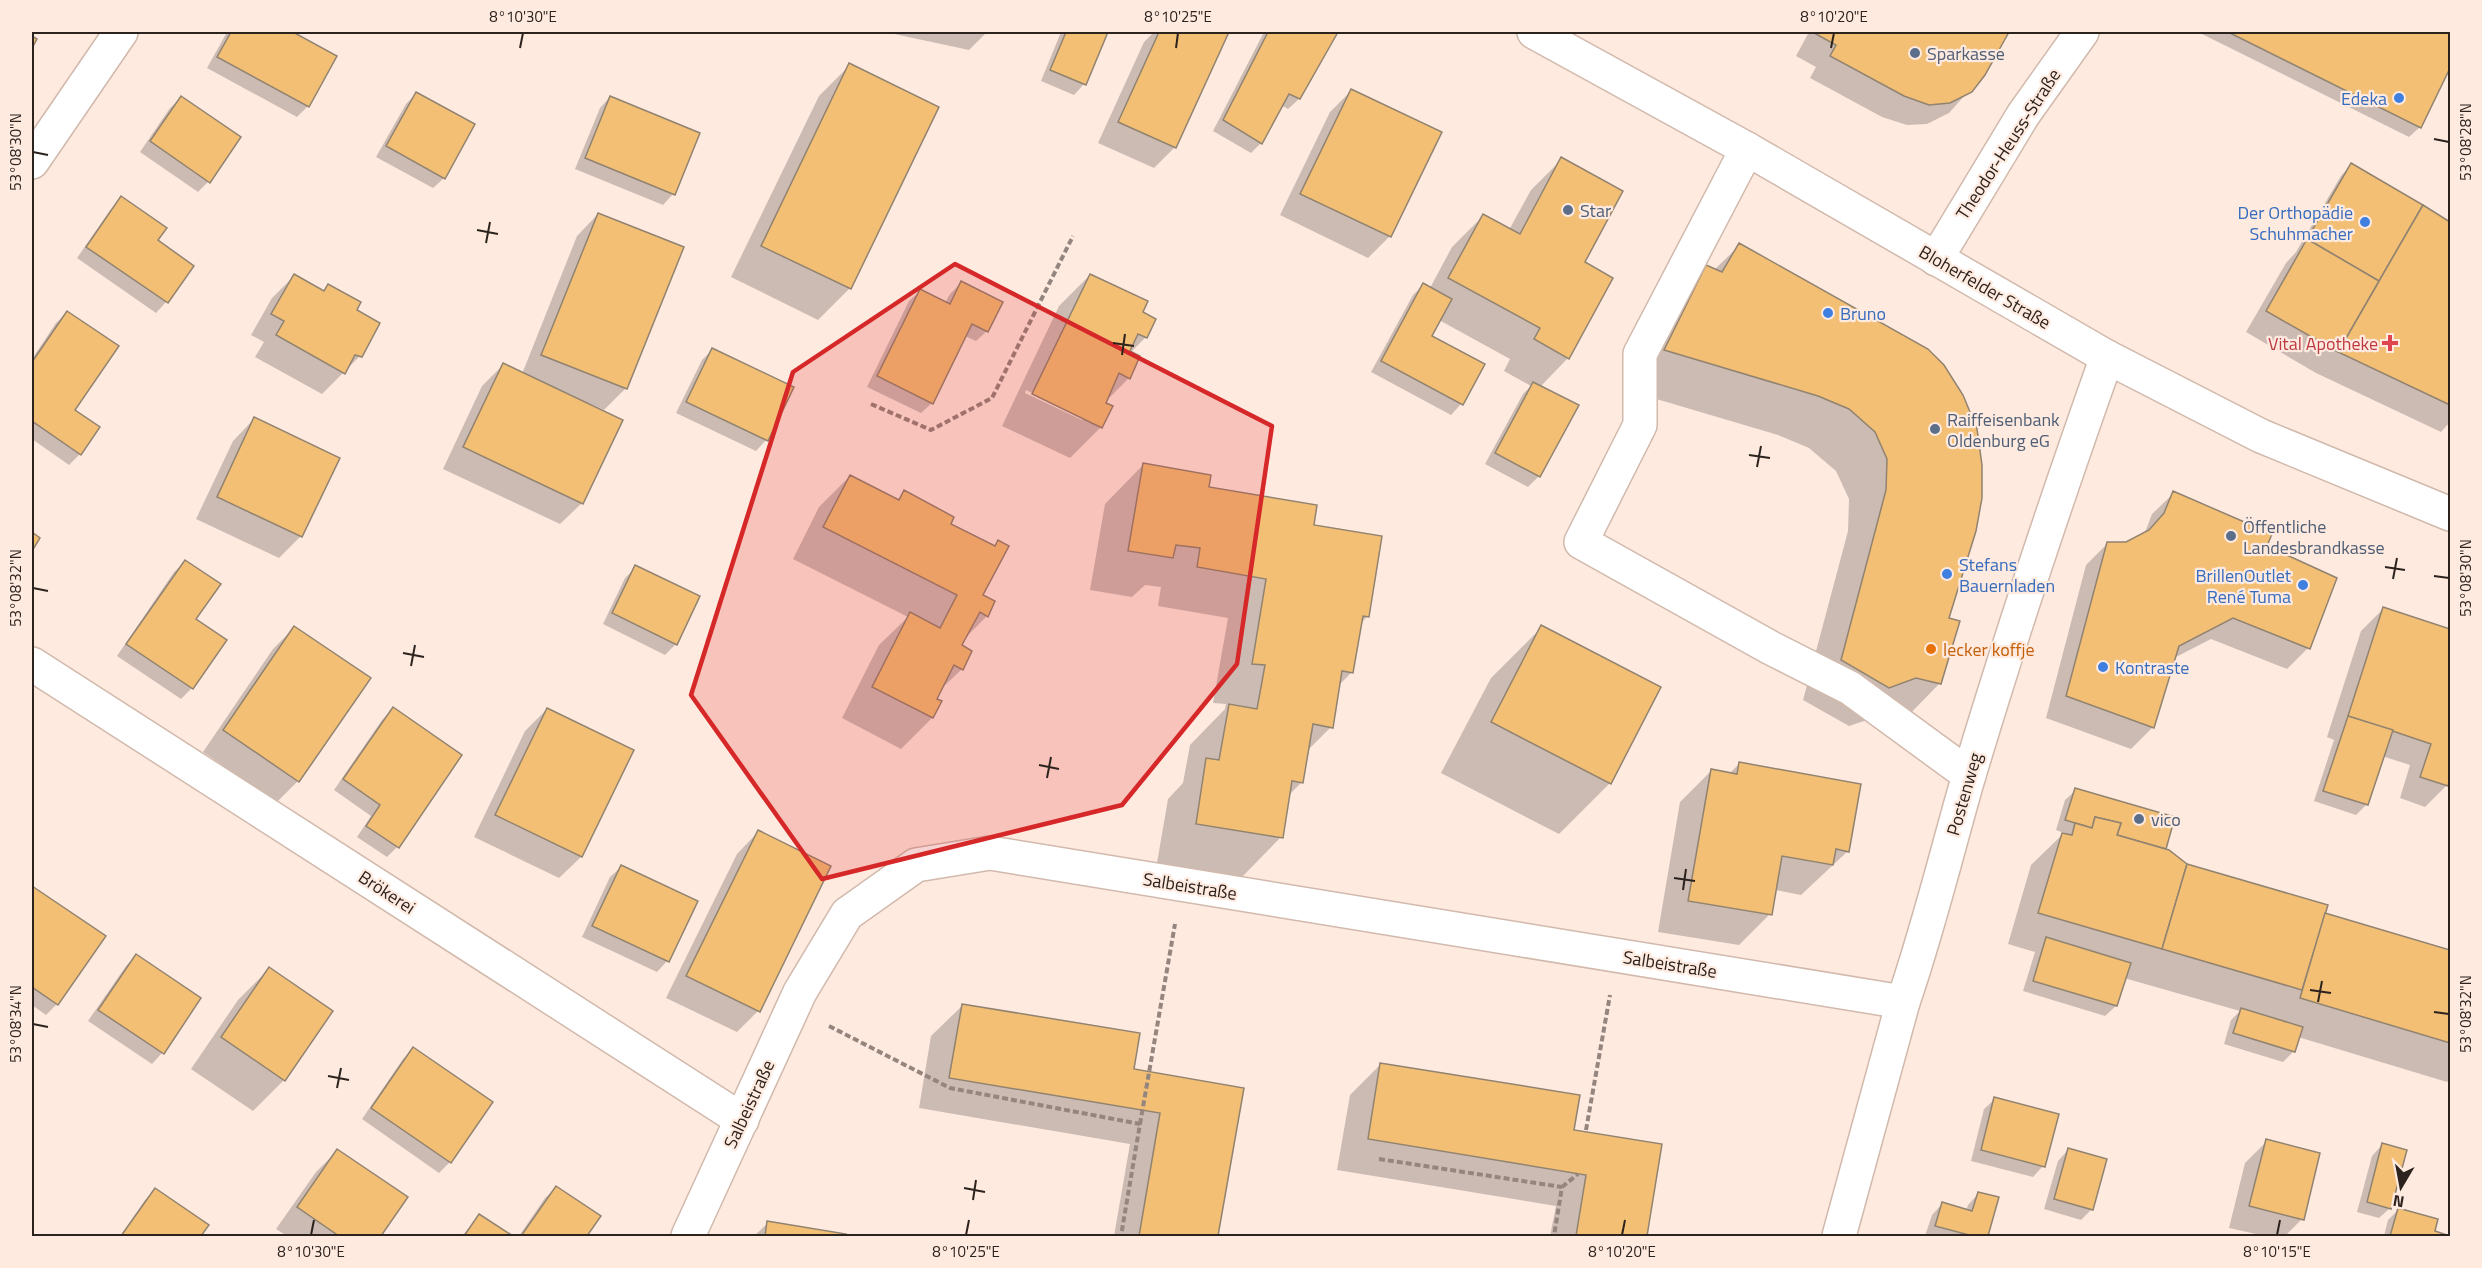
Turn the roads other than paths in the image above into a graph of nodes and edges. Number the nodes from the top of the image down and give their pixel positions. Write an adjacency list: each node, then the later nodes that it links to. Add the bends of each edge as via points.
1 (121, 32): 5 (street)
2 (1534, 32): 4 (street, Bloherfelder Straße)
3 (2082, 32): 6 (street, Theodor-Heuss-Straße, via 2023,115)
4 (1747, 149): 6 (street, Bloherfelder Straße); 10 (street, via 1641,354 1640,425 1581,542 1850,688)
5 (32, 162)
6 (1936, 259): 7 (street, Bloherfelder Straße)
7 (2107, 357): 8 (street, Bloherfelder Straße, via 2261,436); 10 (street, Postenweg, via 2065,474)
8 (2451, 514)
9 (32, 664): 12 (street, Brökerei)
10 (1969, 775): 11 (street, Postenweg)
11 (1903, 1002): 12 (street, Salbeistraße, via 990,853 916,865 847,914 800,992); 14 (street, Postenweg)
12 (742, 1120): 13 (street, Salbeistraße)
13 (688, 1236)
14 (1839, 1236)

